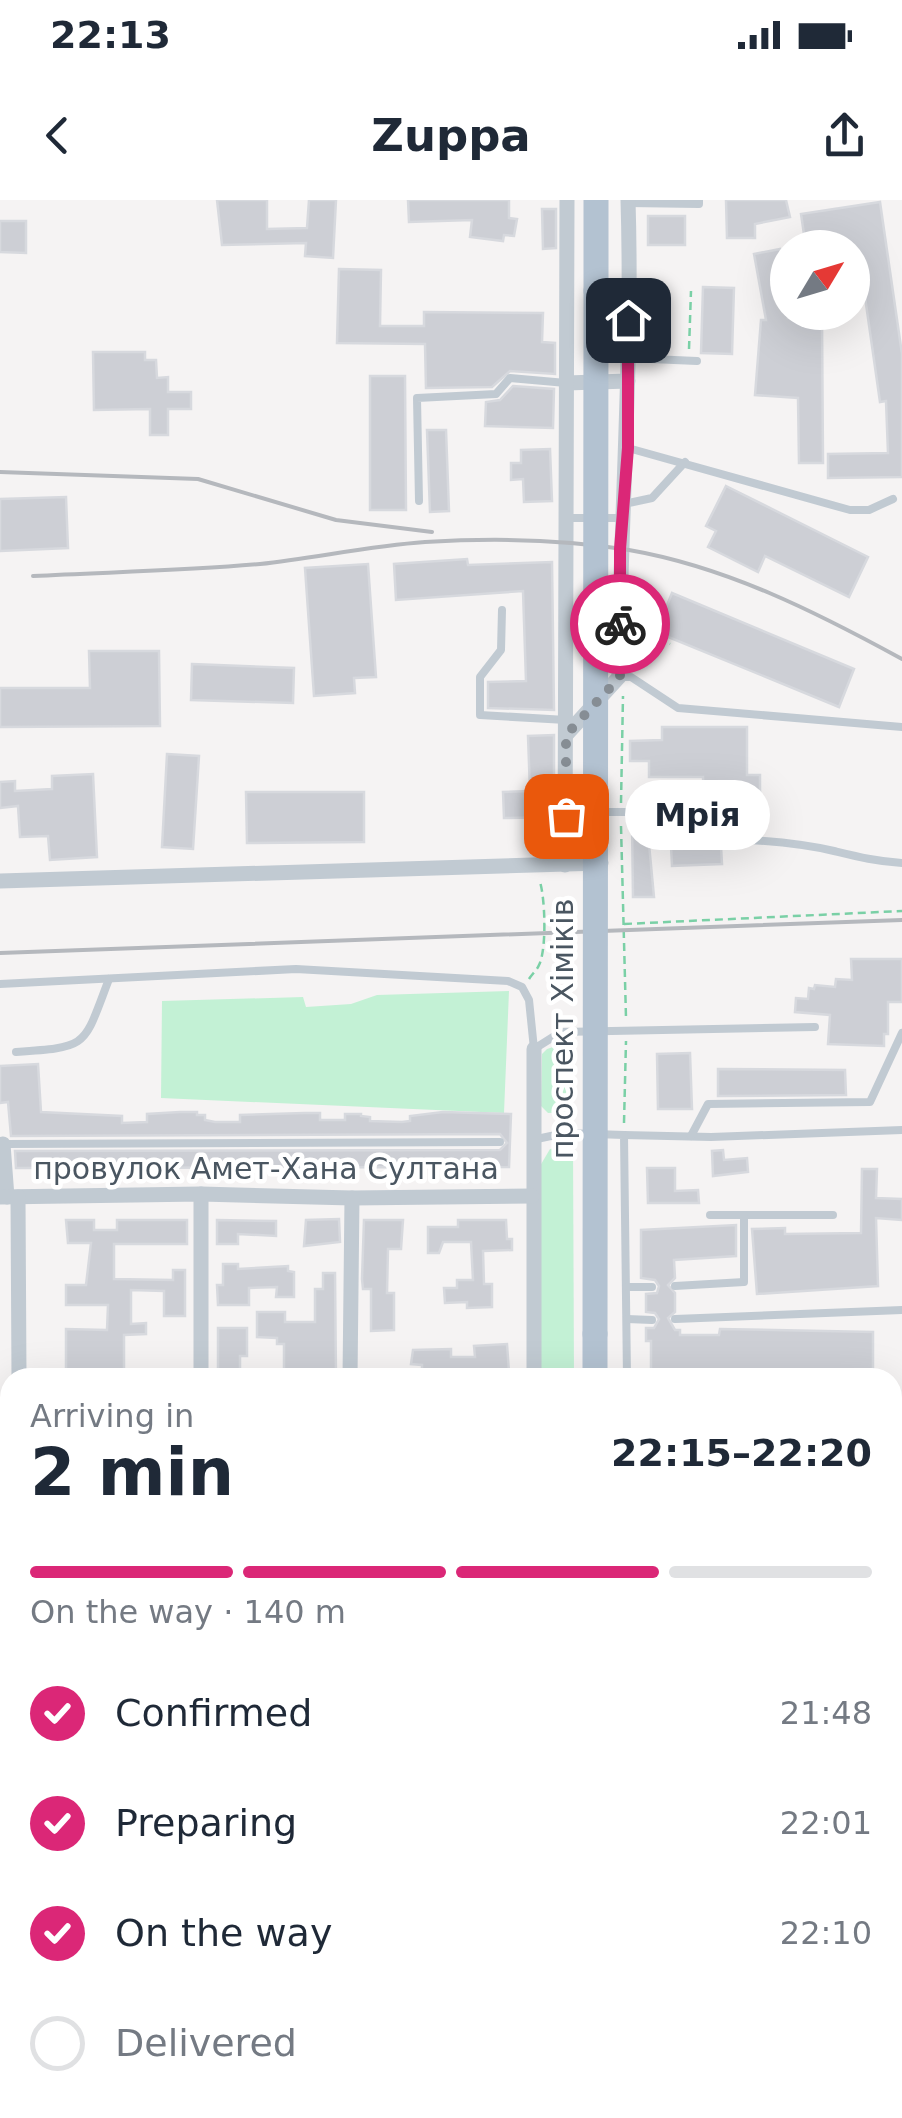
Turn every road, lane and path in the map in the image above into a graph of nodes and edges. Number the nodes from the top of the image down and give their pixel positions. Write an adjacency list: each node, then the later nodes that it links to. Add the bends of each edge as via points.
1 (567, 200): 9 (street)
2 (596, 200): 62 (main road, проспект Хіміків, bridge)
3 (699, 200): 4 (lane)
4 (628, 202): 6 (street)
5 (691, 291): 7 (path)
6 (628, 358): 7 (lane); 8 (street)
7 (693, 361)
8 (628, 380): 9 (street); 10 (street)
9 (566, 384): 13 (lane, via 510,378 496,394 417,398); 15 (street)
10 (628, 448): 11 (lane); 14 (street)
11 (685, 462): 12 (lane, via 850,510 869,510); 14 (lane, via 652,498)
12 (893, 498)
13 (418, 502)
14 (623, 511): 15 (lane); 19 (street)
15 (566, 518): 22 (street)
16 (502, 610): 22 (lane, via 501,650 480,677 480,716)
17 (630, 623): 18 (path)
18 (670, 644)
19 (620, 677): 20 (street); 21 (lane, via 631,677 678,708)
20 (602, 697): 22 (street); 23 (street)
21 (902, 727)
22 (566, 728): 24 (street)
23 (601, 812): 24 (street); 25 (lane, via 675,812 679,838 732,838); 26 (street, via 602,863)
24 (566, 816): 26 (street)
25 (902, 863)
26 (565, 865): 27 (street)
27 (0, 880)
28 (544, 894): 33 (path, via 540,964)
29 (902, 911): 30 (path)
30 (624, 924)
31 (109, 979): 32 (lane); 33 (lane, via 296,969); 37 (lane, via 87,1036 65,1048)
32 (0, 984)
33 (522, 987): 36 (lane)
34 (815, 1027): 36 (lane, via 561,1032)
35 (902, 1032): 40 (lane, via 870,1102 708,1104)
36 (534, 1050): 41 (street, проспект Хіміків)
37 (16, 1052)
38 (902, 1130): 40 (lane)
39 (624, 1135): 40 (lane); 41 (lane, via 565,1133); 52 (lane)
40 (691, 1136)
41 (532, 1140): 45 (street, проспект Хіміків)
42 (500, 1142): 43 (lane)
43 (2, 1144): 46 (street)
44 (201, 1194): 46 (street, провулок Амет-Хана Султана); 47 (street, провулок Амет-Хана Султана); 59 (street)
45 (532, 1196): 47 (street, провулок Амет-Хана Султана); 61 (street, проспект Хіміків)
46 (8, 1197): 58 (street)
47 (352, 1198): 60 (street)
48 (833, 1214): 50 (lane)
49 (710, 1216): 50 (lane)
50 (744, 1216): 51 (lane, via 744,1282)
51 (675, 1286)
52 (626, 1287): 53 (lane); 56 (lane)
53 (652, 1287)
54 (902, 1310): 55 (lane)
55 (675, 1319)
56 (627, 1320): 57 (lane); 63 (lane)
57 (652, 1320)
58 (18, 1368)
59 (201, 1368)
60 (350, 1368)
61 (534, 1368)
62 (595, 1368)
63 (627, 1368)

